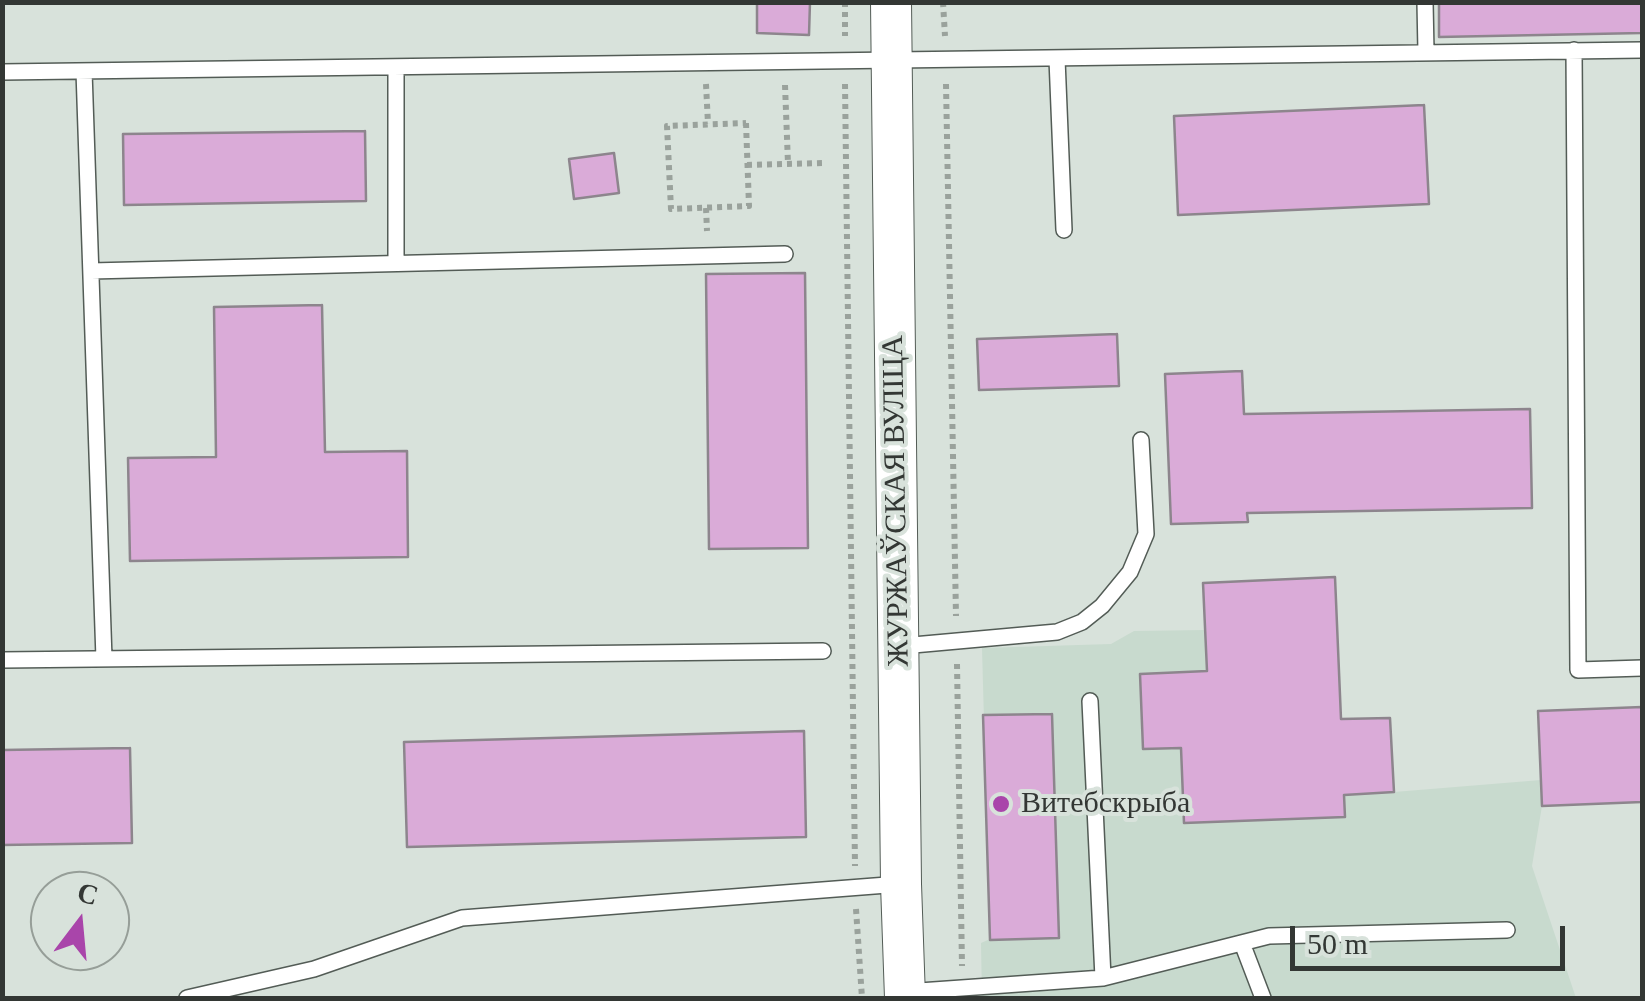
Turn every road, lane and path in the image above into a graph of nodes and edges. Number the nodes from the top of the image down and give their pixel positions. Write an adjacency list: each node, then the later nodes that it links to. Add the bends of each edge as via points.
1 (844, 2): 9 (path)
2 (891, 2): 10 (street, ЖУРЖАЎСКАЯ ВУЛІЦА)
3 (943, 2): 11 (path)
4 (1425, 2): 7 (lane)
5 (1574, 50): 6 (lane); 7 (lane); 31 (lane, via 1578,670)
6 (1642, 50)
7 (1426, 52): 8 (lane)
8 (1056, 59): 11 (lane); 21 (lane)
9 (845, 60): 10 (lane); 13 (lane); 34 (path)
10 (893, 60): 11 (lane); 27 (street, ЖУРЖАЎСКАЯ ВУЛІЦА)
11 (946, 60): 26 (path)
12 (706, 62): 13 (lane); 14 (lane); 17 (path)
13 (784, 62): 19 (path)
14 (396, 66): 15 (lane); 23 (lane)
15 (84, 71): 16 (lane); 24 (lane)
16 (2, 72)
17 (708, 124): 20 (path, via 746,123); 20 (path, via 667,126 671,209 749,206)
18 (822, 162): 19 (path)
19 (788, 164): 20 (path)
20 (747, 165)
21 (1064, 230)
22 (785, 254): 23 (lane)
23 (396, 264): 24 (lane)
24 (91, 271): 30 (lane)
25 (1141, 440): 26 (lane, via 1146,534 1130,572 1102,606 1057,632)
26 (956, 641): 27 (lane); 38 (path)
27 (898, 646): 33 (street, ЖУРЖАЎСКАЯ ВУЛІЦА)
28 (823, 651): 30 (lane)
29 (2, 660): 30 (lane)
30 (104, 660)
31 (1642, 668)
32 (1090, 701): 37 (lane)
33 (901, 884): 34 (lane); 39 (street, ЖУРЖАЎСКАЯ ВУЛІЦА)
34 (855, 888): 40 (lane, via 462,918 314,969); 41 (path)
35 (1507, 930): 36 (lane, via 1270,936)
36 (1242, 943): 37 (lane); 42 (lane)
37 (1103, 978): 38 (lane)
38 (962, 988): 39 (lane)
39 (905, 995)
40 (187, 998)
41 (862, 998)
42 (1263, 998)

